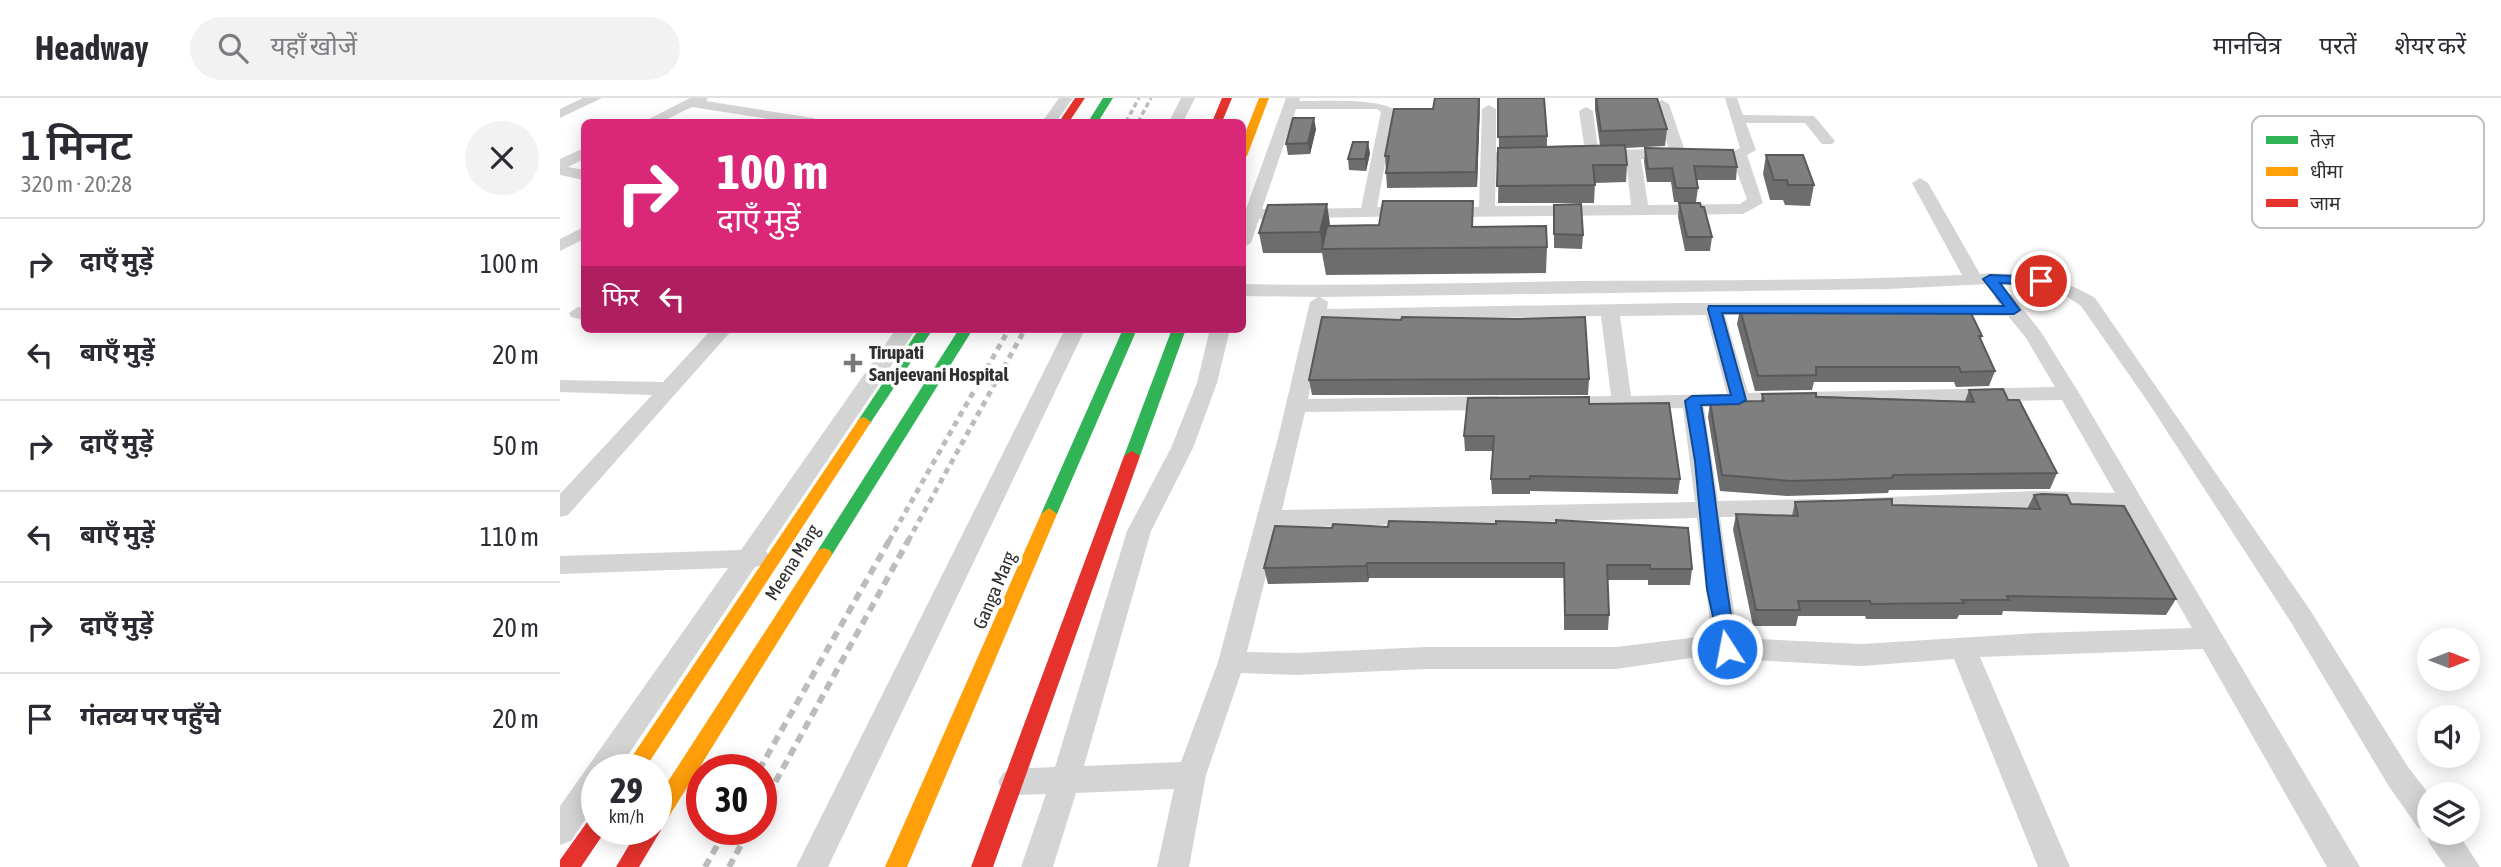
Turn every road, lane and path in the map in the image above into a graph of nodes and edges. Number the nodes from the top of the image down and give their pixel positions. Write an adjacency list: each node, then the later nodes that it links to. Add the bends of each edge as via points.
1 (595, 98): 14 (street)
2 (1066, 98): 17 (street)
3 (1080, 98): 18 (street)
4 (1108, 98): 19 (street)
5 (1188, 98): 20 (street)
6 (1227, 98): 21 (street)
7 (1264, 98): 24 (street)
8 (1731, 99): 22 (street)
9 (696, 101): 15 (street); 16 (street)
10 (1292, 101): 35 (street, via 1380,105 1388,110); 36 (street)
11 (1662, 104): 25 (street)
12 (1489, 109): 29 (street)
13 (1586, 111): 27 (street, via 1585,155)
14 (560, 114)
15 (657, 119)
16 (796, 119)
17 (1051, 119)
18 (1066, 119)
19 (1095, 119)
20 (1178, 119)
21 (1218, 119)
22 (1738, 119): 23 (street, via 1809,119); 33 (street, via 1748,150 1732,153 1755,199 1750,207)
23 (1828, 141)
24 (1246, 145)
25 (1684, 154): 27 (street)
26 (581, 155): 30 (street)
27 (1633, 155): 33 (street)
28 (1540, 156): 29 (street)
29 (1488, 157): 34 (street)
30 (562, 171): 31 (street)
31 (581, 174)
32 (1920, 183): 39 (street)
33 (1640, 210): 34 (street)
34 (1487, 212): 35 (street)
35 (1368, 213): 36 (street)
36 (1247, 214)
37 (581, 234): 38 (street)
38 (560, 246)
39 (1982, 279): 41 (street, via 1472,288); 44 (street); 81 (street, via 2041,281 2066,288 2088,302 2301,617)
40 (1246, 291): 41 (street)
41 (1319, 304): 43 (street); 61 (street)
42 (1714, 309): 43 (street); 44 (street); 56 (street)
43 (1610, 310): 58 (street)
44 (2014, 310): 55 (street)
45 (718, 333): 54 (street)
46 (903, 333): 68 (street)
47 (923, 333): 67 (street, Meena Marg)
48 (963, 333): 66 (street, Meena Marg)
49 (1073, 333): 88 (street)
50 (1127, 333): 89 (street, Ganga Marg)
51 (1178, 333): 78 (street)
52 (1219, 333): 77 (street, via 1182,448 1139,531)
53 (560, 386): 54 (street)
54 (668, 389): 63 (street)
55 (2069, 393): 56 (street); 62 (street)
56 (1739, 400): 57 (street)
57 (1692, 401): 58 (street); 64 (street)
58 (1622, 403): 60 (street)
59 (1518, 404): 61 (street)
60 (1544, 404)
61 (1296, 405): 65 (street)
62 (2132, 501): 64 (street, via 2035,499); 70 (street)
63 (560, 509)
64 (1707, 509): 65 (street); 71 (street)
65 (1267, 519): 73 (street)
66 (821, 556): 67 (street); 79 (street, Meena Marg)
67 (776, 557): 68 (street); 75 (street, Meena Marg)
68 (747, 558): 69 (street); 74 (street)
69 (560, 565)
70 (2211, 638): 72 (street); 94 (street)
71 (1727, 649): 72 (street, via 1861,655); 73 (street, via 1698,647 1616,657)
72 (1963, 649): 93 (street)
73 (1231, 663): 76 (street)
74 (613, 754)
75 (644, 754)
76 (1191, 775): 77 (street); 92 (street)
77 (1066, 780): 78 (street); 91 (street)
78 (1013, 782): 90 (street)
79 (672, 794)
80 (581, 800): 82 (street)
81 (2417, 802)
82 (560, 831)
83 (583, 845): 86 (street)
84 (641, 845): 87 (street)
85 (2448, 845): 95 (street)
86 (568, 867)
87 (627, 867)
88 (812, 867)
89 (896, 867)
90 (982, 867)
91 (1037, 867)
92 (1172, 867)
93 (2054, 867)
94 (2344, 867)
95 (2464, 867)

